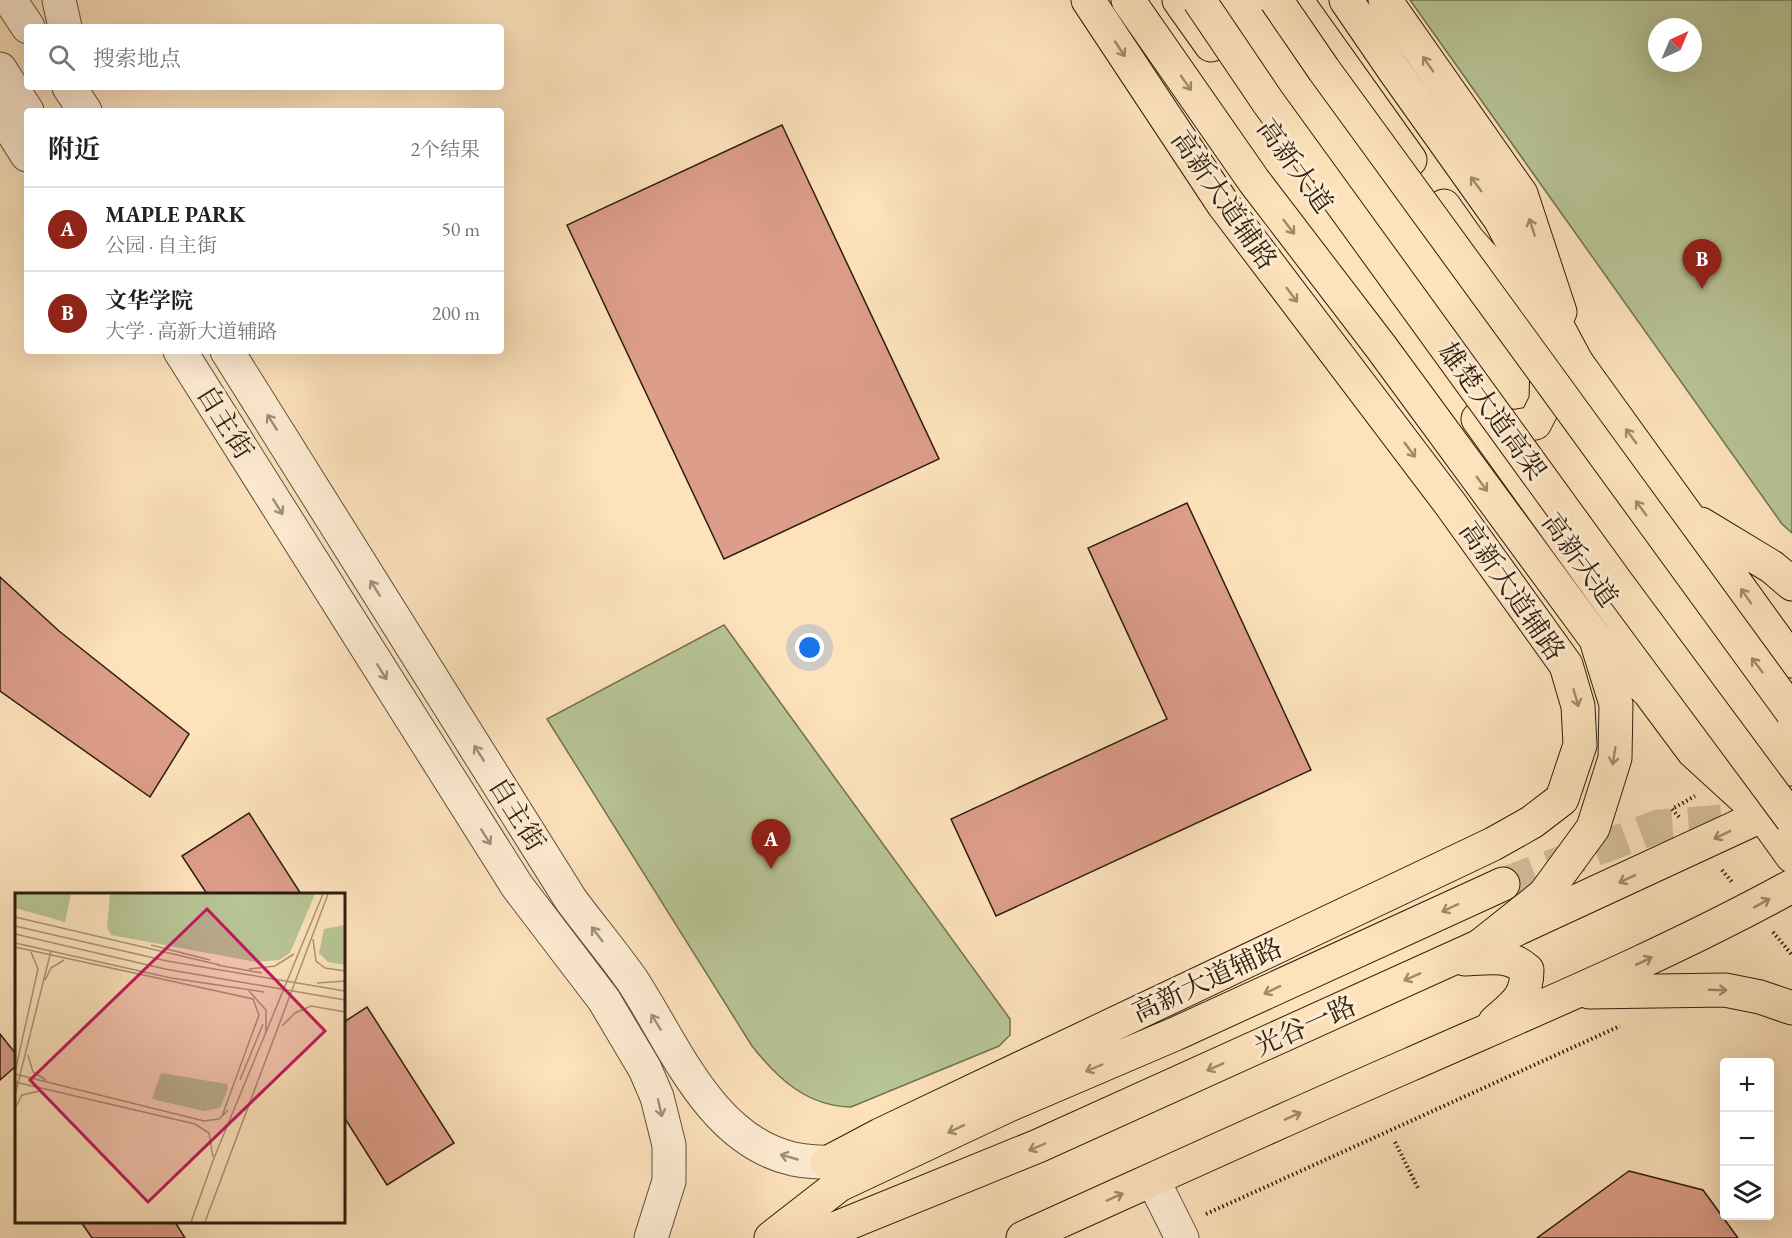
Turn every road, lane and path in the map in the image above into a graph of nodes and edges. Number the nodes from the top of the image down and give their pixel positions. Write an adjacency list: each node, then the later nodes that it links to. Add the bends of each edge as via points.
1 (10, 0): 11 (street)
2 (59, 0): 12 (street)
3 (1088, 0): 44 (main road, 高新大道辅路, one-way to 44, via 1223,204 1458,514 1566,665 1578,706 1581,745 1562,799 1493,844)
4 (1128, 0): 28 (main road, one-way to 28, via 1254,181)
5 (1179, 0): 25 (main road, 高新大道)
6 (1198, 0): 32 (main road, 雄楚大道高架, bridge, via 1610,573)
7 (1276, 0): 30 (main road, one-way to 7, bridge)
8 (1296, 0): 21 (main road)
9 (1346, 0): 24 (main road, one-way to 9, via 1500,219)
10 (1385, 0): 24 (main road, one-way to 10, via 1521,194)
11 (26, 24)
12 (64, 24)
13 (0, 69): 16 (street)
14 (71, 90): 17 (street)
15 (86, 90): 18 (street)
16 (25, 108)
17 (83, 108)
18 (92, 108)
19 (0, 112): 20 (street)
20 (24, 150)
21 (1468, 240): 24 (main road); 25 (main road, via 1546,352 1546,401 1535,423 1512,427)
22 (229, 354): 44 (street, 自主街, one-way to 22, via 792,1159 763,1148 741,1134 704,1096 632,981 565,890)
23 (182, 357): 49 (street, 自主街, one-way to 49, via 517,886 604,1000 645,1069 657,1097 669,1145 669,1181)
24 (1577, 363): 26 (main road, one-way to 24)
25 (1472, 411): 32 (main road, 高新大道)
26 (1690, 518): 27 (main road, via 1772,567); 29 (main road, one-way to 26)
27 (1792, 584)
28 (1595, 638): 32 (main road, via 1649,692 1694,751); 36 (main road, one-way to 36, via 1616,704 1616,758 1593,828 1544,895)
29 (1792, 661)
30 (1792, 712)
31 (1792, 801): 32 (main road, 光谷一路)
32 (1777, 817): 33 (main road, 高新大道); 36 (main road, 光谷一路, one-way to 36)
33 (1792, 856)
34 (1503, 884): 43 (main road, one-way to 43)
35 (1792, 886): 38 (main road, one-way to 35, via 1732,919)
36 (1480, 946): 37 (main road, 光谷一路)
37 (1449, 960): 41 (main road, via 1500,957 1517,961 1527,970 1521,1000); 51 (main road, 光谷一路, one-way to 51, via 1038,1146)
38 (1575, 993): 39 (main road, one-way to 39, via 1725,990); 41 (main road)
39 (1792, 1008)
40 (1626, 1023): 47 (path)
41 (1482, 1033): 45 (main road, one-way to 41)
42 (1395, 1142): 46 (path)
43 (889, 1161): 44 (street, 自主街); 50 (main road, via 839,1185)
44 (827, 1163)
45 (1153, 1180): 48 (main road, one-way to 45); 53 (street)
46 (1418, 1188)
47 (1210, 1212)
48 (1068, 1227): 52 (main road)
49 (651, 1238)
50 (771, 1238)
51 (812, 1238)
52 (1023, 1238)
53 (1182, 1238)

